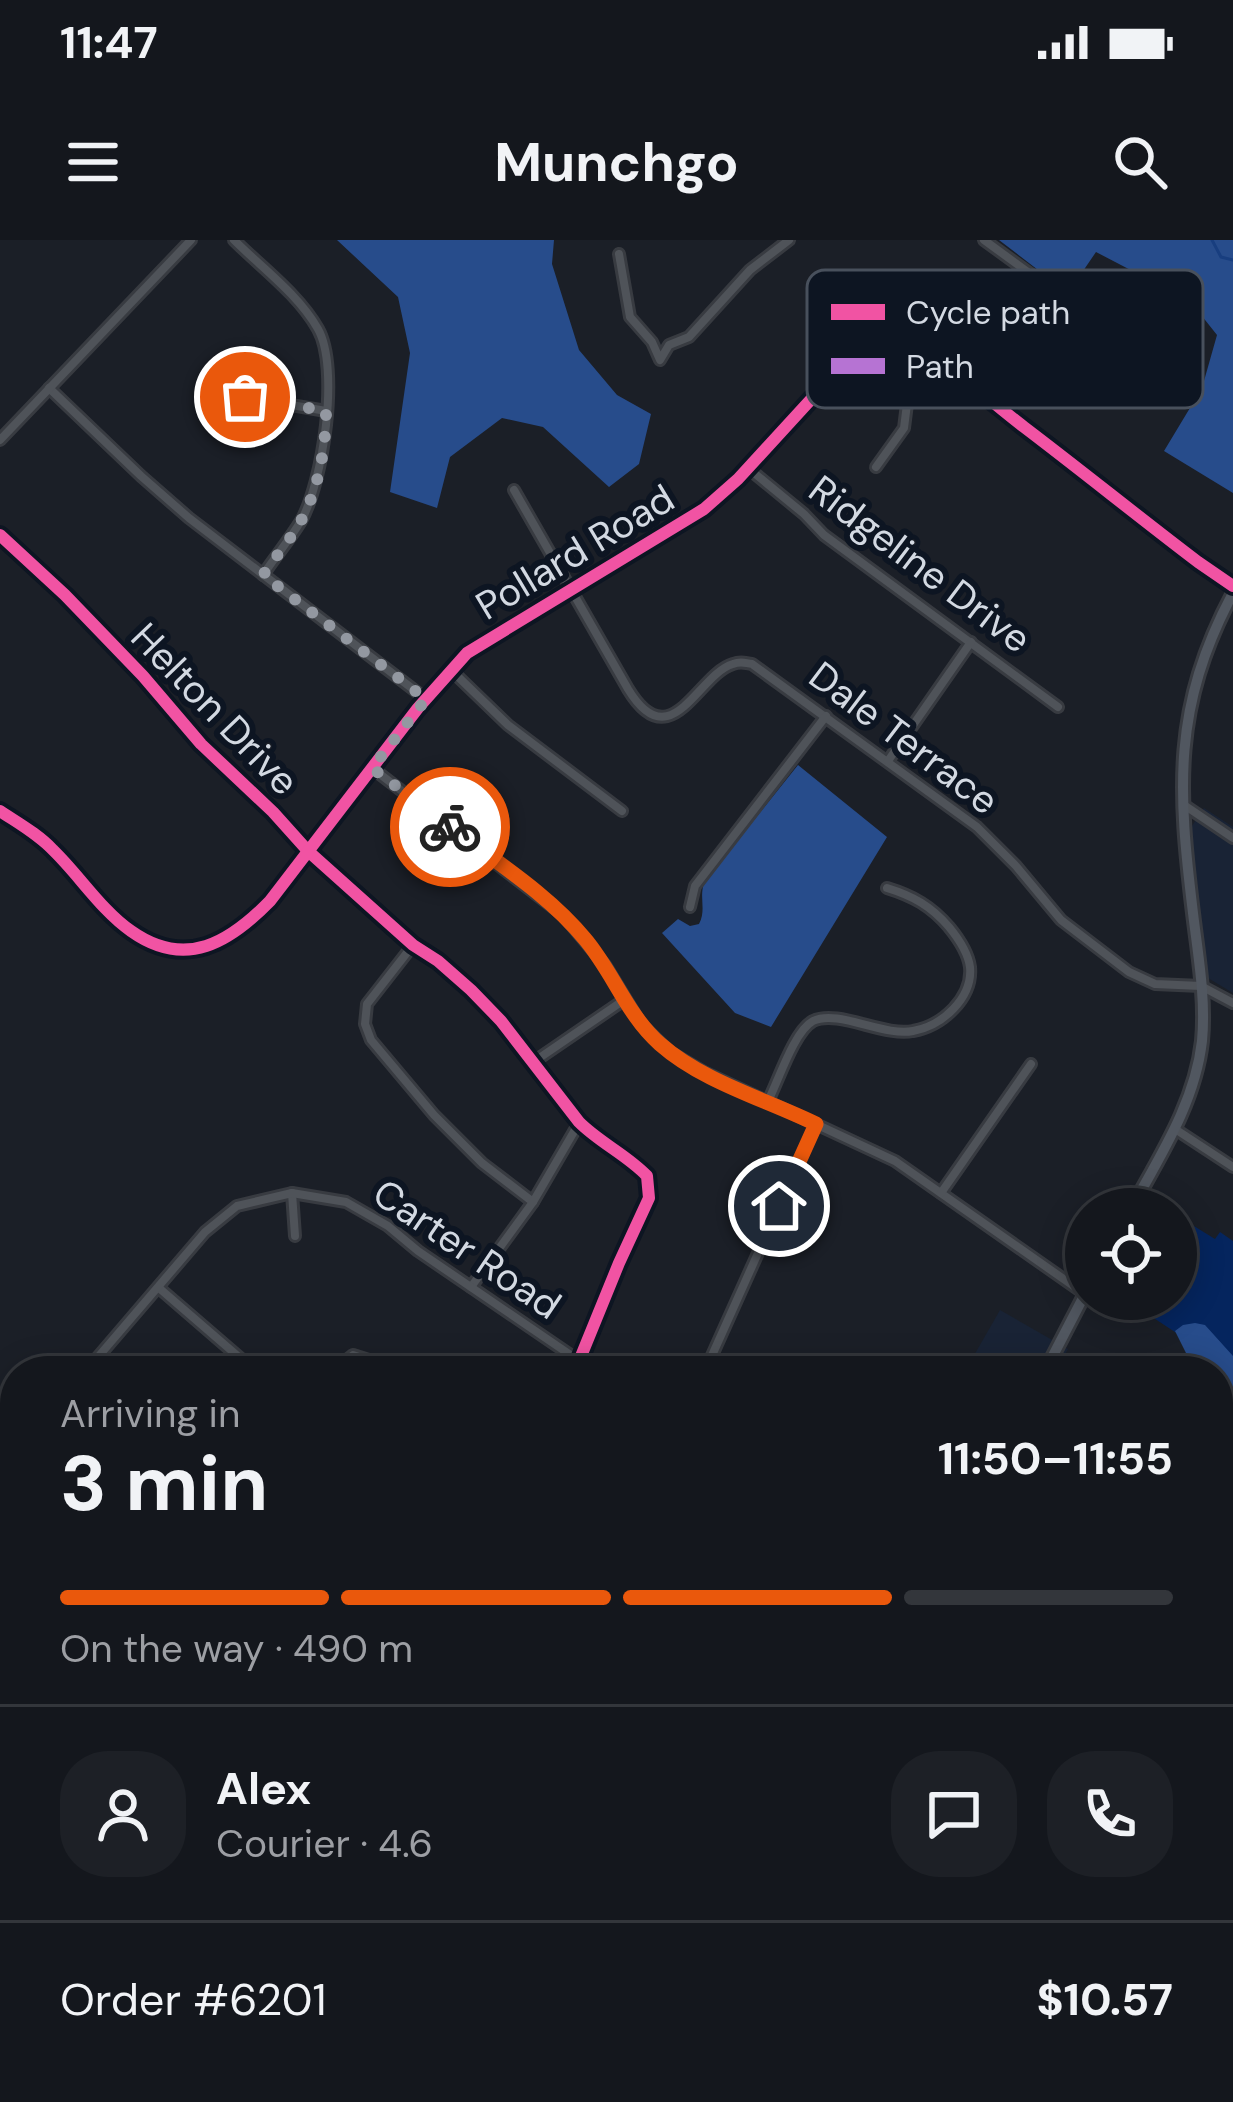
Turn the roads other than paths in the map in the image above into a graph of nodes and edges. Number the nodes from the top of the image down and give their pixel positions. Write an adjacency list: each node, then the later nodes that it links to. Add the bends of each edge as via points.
1 (191, 240): 7 (street)
2 (234, 240): 12 (street, via 320,332)
3 (789, 240): 5 (street, via 660,360 630,317)
4 (984, 240): 6 (street)
5 (619, 254)
6 (1025, 270)
7 (49, 388): 13 (street); 18 (street)
8 (245, 397): 12 (street)
9 (807, 403): 15 (street, Pollard Road)
10 (906, 408): 14 (street, via 904,428)
11 (1000, 408): 19 (street, Pollard Road)
12 (326, 411): 18 (street, via 314,489)
13 (0, 440)
14 (876, 467)
15 (748, 468): 20 (street, Pollard Road, via 704,509); 21 (street, Ridgeline Drive)
16 (514, 490): 20 (street)
17 (0, 536): 32 (street, Helton Drive)
18 (263, 575): 23 (street)
19 (1233, 589): 28 (main road, via 1195,686)
20 (571, 591): 22 (street, Pollard Road); 25 (street, Dale Terrace, via 650,712 676,713 722,669 742,662)
21 (971, 643): 24 (street, Ridgeline Drive); 26 (street)
22 (451, 670): 23 (street, Pollard Road); 30 (street, via 508,725)
23 (426, 699): 27 (street, Pollard Road)
24 (1058, 707)
25 (826, 716): 26 (street, Dale Terrace); 34 (street, via 695,886)
26 (888, 761): 36 (street, Dale Terrace, via 977,827 1061,920 1129,972 1154,984)
27 (372, 768): 32 (street, Pollard Road); 37 (street, via 563,915)
28 (1181, 803): 31 (street); 36 (main road)
29 (0, 811): 32 (street, Pollard Road, via 49,845 130,931 164,947 226,939 271,901)
30 (622, 811)
31 (1233, 838)
32 (308, 851): 35 (street, Helton Drive)
33 (887, 888): 41 (street, via 912,896 949,927 970,968 967,989 952,1011 910,1032 812,1021)
34 (689, 907)
35 (413, 945): 39 (street, Helton Drive, via 471,990); 49 (street, via 367,1004 370,1040 482,1163)
36 (1201, 986): 38 (street, Dale Terrace); 44 (main road, via 1200,1055)
37 (624, 1000): 39 (street); 41 (street, via 680,1059)
38 (1233, 1003)
39 (532, 1063): 42 (street, Helton Drive)
40 (1031, 1064): 48 (street)
41 (768, 1101): 43 (street)
42 (579, 1122): 49 (street); 58 (street, Helton Drive, via 647,1176 649,1198)
43 (816, 1124): 48 (street, via 884,1154); 59 (street)
44 (1175, 1129): 45 (street); 46 (main road)
45 (1233, 1167)
46 (1143, 1188)
47 (292, 1193): 50 (street); 52 (street, Carter Road, via 346,1202); 53 (street, Carter Road, via 237,1206)
48 (940, 1193): 51 (street)
49 (533, 1202): 52 (street)
50 (296, 1236)
51 (1065, 1279)
52 (471, 1286): 57 (street, Carter Road)
53 (159, 1288): 55 (street, Carter Road); 56 (street)
54 (1072, 1320): 60 (main road)
55 (99, 1356)
56 (238, 1356)
57 (563, 1356)
58 (582, 1356)
59 (712, 1356)
60 (1053, 1356)

